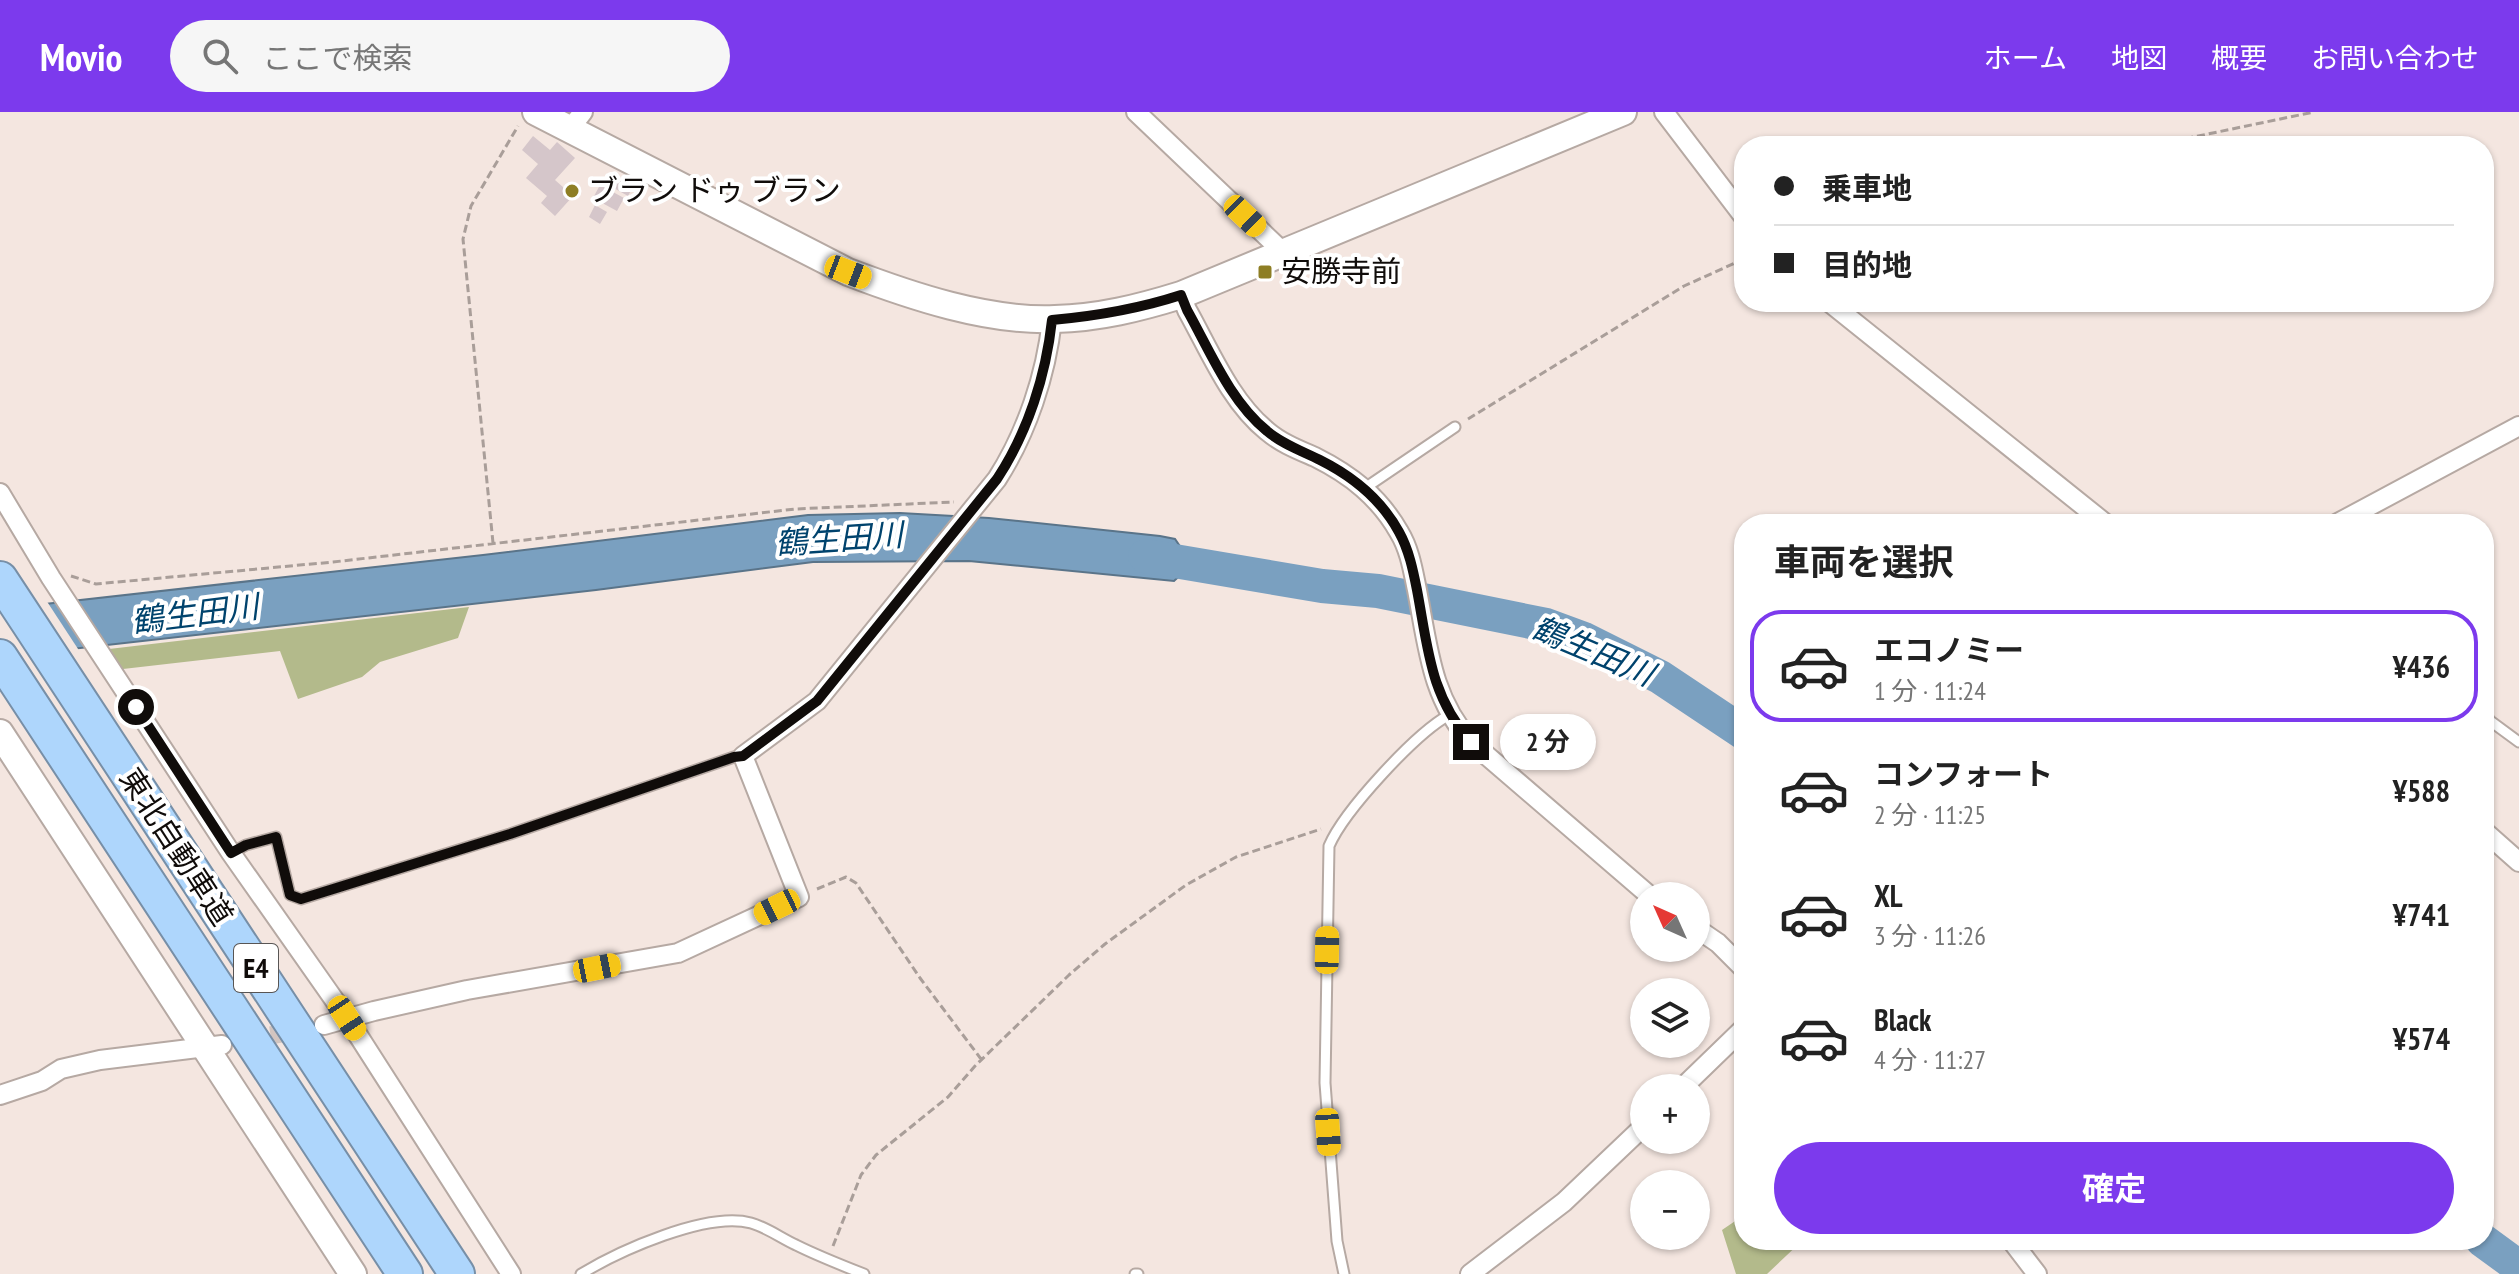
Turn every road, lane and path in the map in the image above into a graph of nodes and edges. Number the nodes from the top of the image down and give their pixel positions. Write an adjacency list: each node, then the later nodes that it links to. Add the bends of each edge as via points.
1 (1136, 112): 10 (street)
2 (1623, 112): 5 (street)
3 (1664, 112): 9 (street)
4 (2314, 112): 8 (path)
5 (1593, 116): 10 (street)
6 (527, 119): 7 (street); 22 (path, via 471,206 463,239)
7 (576, 121): 14 (street, via 848,272 951,305)
8 (2198, 136)
9 (1734, 204)
10 (1283, 252): 12 (street)
11 (1734, 264): 16 (path, via 1684,286)
12 (1181, 295): 14 (street, via 1137,309); 17 (street, via 1238,400 1253,417 1267,431)
13 (1841, 312): 20 (street)
14 (1052, 320): 19 (street, via 1041,377 1019,441 997,479)
15 (2519, 426): 21 (street)
16 (1455, 427): 17 (lane)
17 (1365, 488): 26 (street, via 1400,533 1437,689)
18 (0, 493): 24 (street)
19 (972, 507): 22 (path, via 795,509); 30 (street, via 817,701)
20 (2094, 514)
21 (2369, 514)
22 (493, 544): 24 (path, via 96,584 61,575)
23 (0, 579): 51 (highway, 東北自動車道 / E4)
24 (54, 582): 33 (street)
25 (3, 661): 50 (highway, 東北自動車道 / E4)
26 (1449, 715): 31 (lane, via 1426,730); 35 (street, via 1471,742)
27 (2494, 724): 29 (lane)
28 (0, 733): 42 (street)
29 (2519, 742)
30 (743, 756): 33 (lane, via 301,899 290,895 276,837); 36 (street)
31 (1337, 828): 43 (path, via 1236,857 1186,885 1105,944); 55 (lane, via 1328,857 1325,1083)
32 (2494, 840): 34 (street)
33 (231, 853): 39 (street)
34 (2519, 862)
35 (1634, 882)
36 (799, 897): 39 (street, via 678,953 467,990); 43 (path, via 851,878)
37 (1710, 938): 38 (street)
38 (1734, 959)
39 (347, 1018): 40 (street); 52 (street)
40 (324, 1025)
41 (1734, 1038): 44 (street)
42 (212, 1045): 45 (street, via 61,1069); 49 (street)
43 (982, 1059): 48 (path, via 948,1097 876,1155 861,1175)
44 (1696, 1074)
45 (0, 1095)
46 (1630, 1139): 56 (street, via 1564,1202)
47 (2019, 1250): 57 (street)
48 (825, 1259): 53 (lane, via 752,1223 731,1220 633,1246); 54 (lane)
49 (353, 1274)
50 (405, 1274)
51 (457, 1274)
52 (511, 1274)
53 (581, 1274)
54 (864, 1274)
55 (1344, 1274)
56 (1470, 1274)
57 (2037, 1274)

